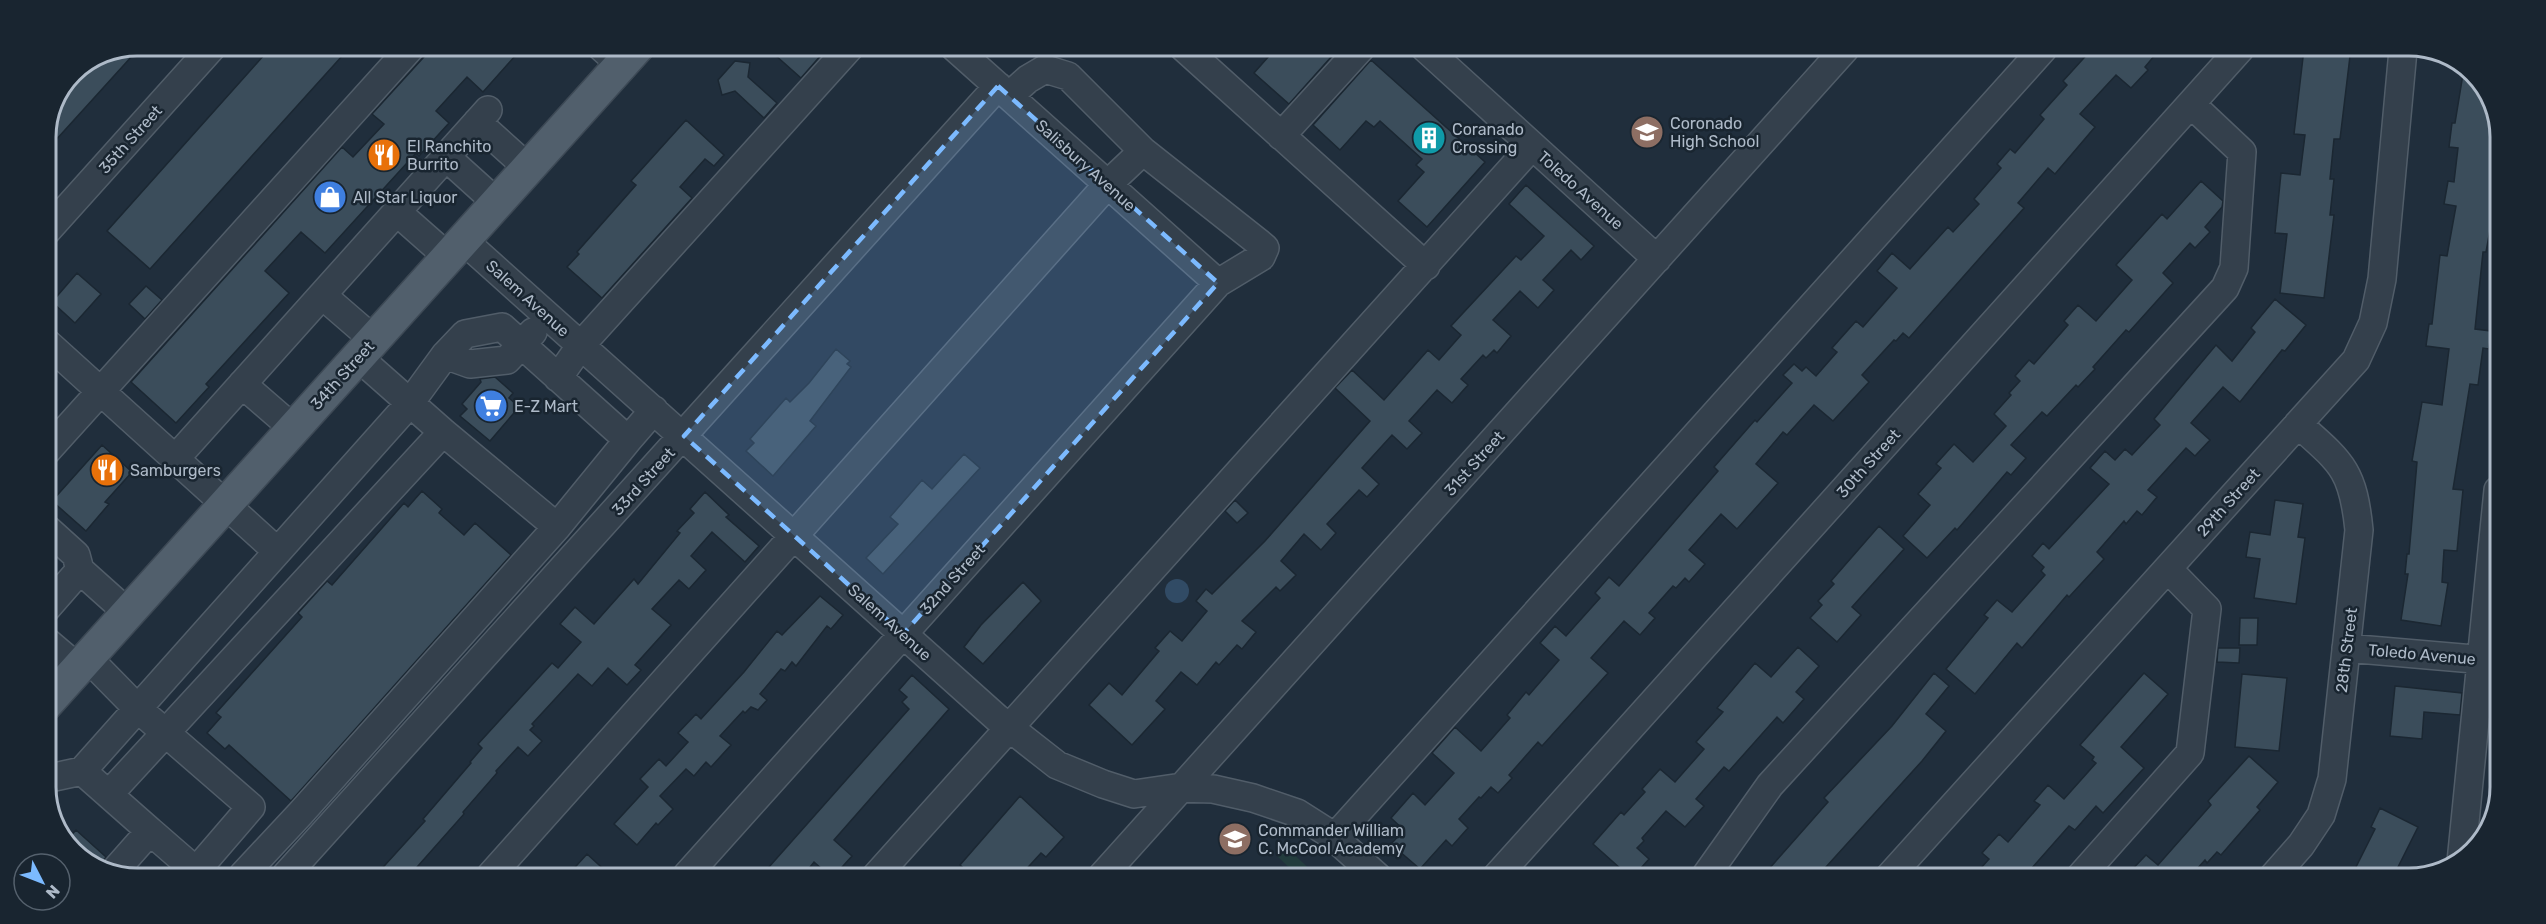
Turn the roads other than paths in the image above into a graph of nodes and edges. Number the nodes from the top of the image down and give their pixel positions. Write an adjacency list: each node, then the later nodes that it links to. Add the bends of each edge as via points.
1 (204, 56): 24 (street, 35th Street)
2 (403, 56): 38 (street)
3 (617, 56): 20 (main road, 34th Street)
4 (842, 56): 32 (street)
5 (964, 56): 14 (street, Salisbury Avenue)
6 (1193, 56): 16 (street)
7 (1353, 56): 16 (street)
8 (1434, 56): 17 (street, Toledo Avenue)
9 (1839, 56): 26 (street, 31st Street)
10 (2037, 56): 72 (street)
11 (2234, 56): 15 (street, 30th Street)
12 (2402, 56): 42 (street, 29th Street, via 2382,279 2373,323 2356,360)
13 (1041, 58): 14 (street, 33rd Street, via 1028,79); 18 (street, via 1068,76)
14 (1004, 91): 21 (street, Salisbury Avenue); 45 (street, 33rd Street)
15 (2191, 104): 84 (street, 30th Street); 85 (street, via 2242,152 2234,268 2225,288 1770,785)
16 (1281, 136): 27 (street)
17 (1532, 146): 26 (street, Toledo Avenue); 27 (street)
18 (1143, 151): 21 (street); 28 (street, 32nd Street, via 1265,248 1261,257)
19 (446, 157): 20 (street, via 483,116); 22 (street); 23 (street)
20 (528, 168): 22 (main road, 34th Street)
21 (1108, 184): 28 (street, Salisbury Avenue); 51 (street)
22 (497, 203): 25 (main road, 34th Street)
23 (397, 212): 25 (street, Salem Avenue); 29 (street)
24 (56, 221)
25 (456, 249): 30 (street, Salem Avenue); 33 (main road, 34th Street)
26 (1657, 259): 69 (street, 31st Street)
27 (1426, 266): 65 (street)
28 (1218, 283): 58 (street, 32nd Street)
29 (322, 295): 33 (street); 37 (street)
30 (548, 315): 31 (street); 32 (street, Salem Avenue)
31 (523, 344): 35 (street); 39 (street, via 502,327 465,334)
32 (581, 345): 35 (street); 36 (street, Salem Avenue)
33 (366, 349): 39 (street); 43 (main road, 34th Street)
34 (56, 351): 38 (street)
35 (558, 378): 41 (street)
36 (622, 382): 40 (street, Salem Avenue); 41 (street)
37 (242, 384): 43 (street); 48 (street)
38 (100, 391): 47 (street); 48 (street)
39 (410, 403): 44 (street); 53 (street)
40 (654, 410): 45 (street, Salem Avenue); 46 (street)
41 (596, 411): 46 (street)
42 (2298, 424): 54 (street, 29th Street); 60 (street, 28th Street, via 2338,460 2349,477 2356,500 2360,530)
43 (294, 429): 49 (main road, 34th Street)
44 (443, 432): 50 (street); 66 (street)
45 (684, 436): 51 (street, Salem Avenue); 78 (street, 33rd Street)
46 (628, 440): 50 (street)
47 (56, 441)
48 (176, 459): 49 (street)
49 (226, 504): 53 (street); 57 (main road, 34th Street)
50 (557, 527): 77 (street)
51 (795, 536): 58 (street, Salem Avenue); 79 (street)
52 (56, 537): 55 (street, via 76,555)
53 (277, 551): 64 (street)
54 (2168, 569): 86 (street, 29th Street); 87 (street, via 2207,609 2190,753)
55 (81, 570): 56 (street); 57 (street)
56 (56, 598)
57 (128, 613): 62 (main road, 34th Street)
58 (903, 634): 65 (street, Salem Avenue); 80 (street, 32nd Street)
59 (56, 647): 62 (street)
60 (2346, 648): 61 (street, Toledo Avenue); 88 (street, 28th Street, via 2332,779 2321,815)
61 (2490, 660): 73 (street)
62 (83, 663): 63 (main road, 34th Street); 64 (street)
63 (56, 693)
64 (137, 708): 66 (street); 67 (street)
65 (1009, 727): 69 (street, Salem Avenue, via 1057,765 1103,784 1134,794); 81 (street)
66 (165, 732): 70 (street); 76 (street, via 251,807)
67 (82, 771): 68 (street); 70 (street)
68 (56, 777)
69 (1181, 788): 72 (street, Salem Avenue, via 1213,789 1253,798 1297,813); 82 (street, 31st Street)
70 (109, 794): 71 (street)
71 (150, 831): 74 (street); 75 (street)
72 (1334, 838): 83 (street, Salem Avenue)
73 (2463, 849)
74 (119, 866)
75 (192, 868)
76 (202, 868)
77 (249, 868)
78 (292, 868)
79 (497, 868)
80 (693, 868)
81 (883, 868)
82 (1109, 868)
83 (1368, 868)
84 (1504, 868)
85 (1711, 868)
86 (1897, 868)
87 (2088, 868)
88 (2281, 868)

